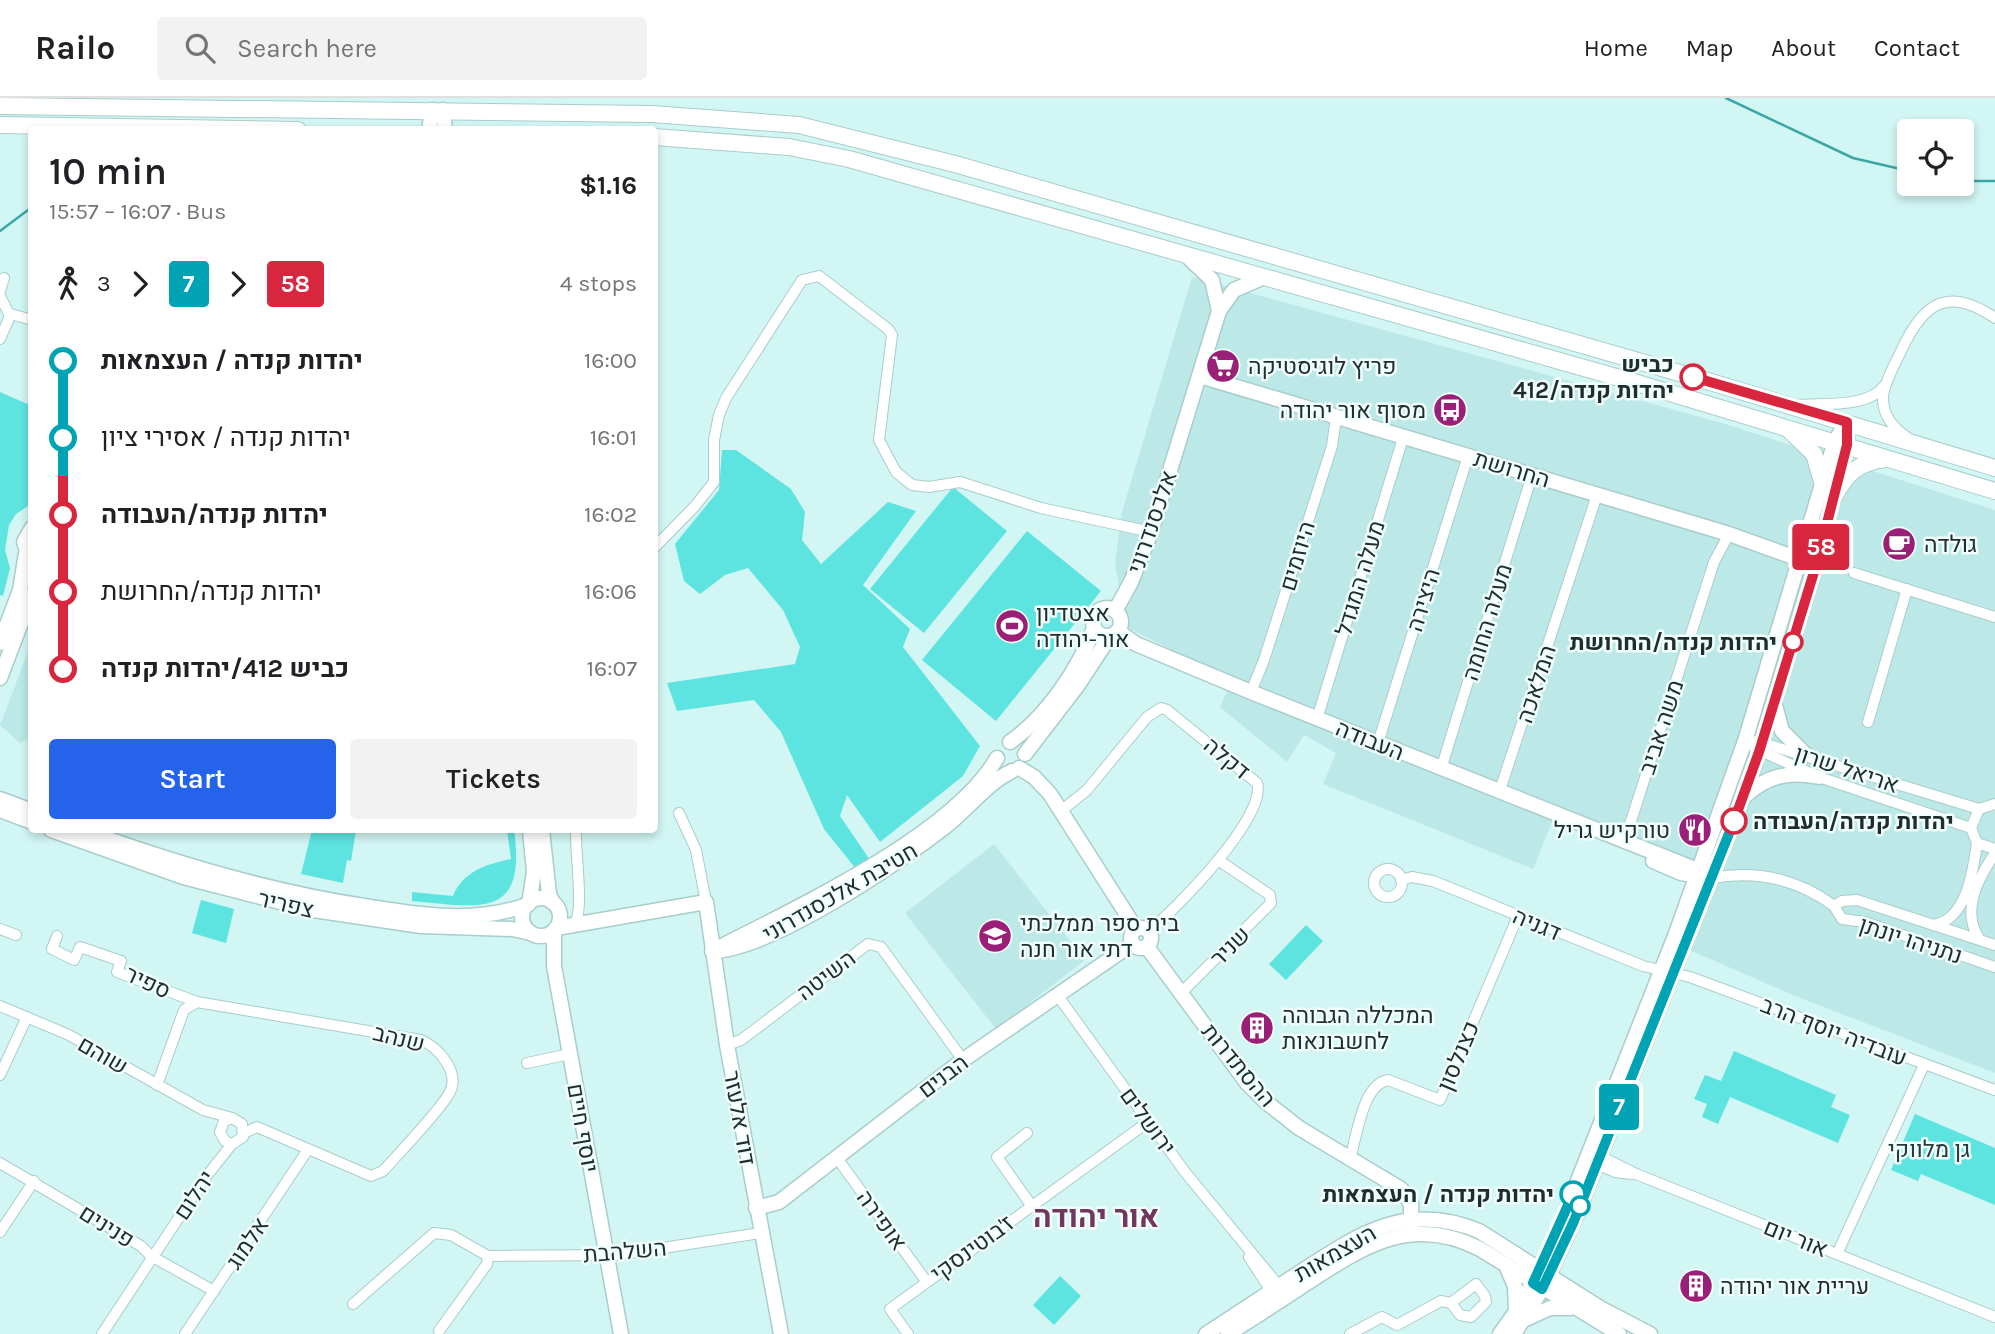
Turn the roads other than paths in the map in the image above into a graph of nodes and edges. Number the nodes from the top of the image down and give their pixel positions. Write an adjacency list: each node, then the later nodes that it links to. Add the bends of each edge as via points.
1 (0, 106): 2 (main road)
2 (437, 110): 5 (street); 6 (street); 20 (main road, via 688,115 799,125 955,164)
3 (0, 125): 4 (main road)
4 (60, 126)
5 (431, 126)
6 (443, 126)
7 (658, 137): 8 (main road, via 762,144 827,154)
8 (1189, 258): 10 (main road); 13 (street, via 1212,280)
9 (4, 278): 11 (street)
10 (1262, 278): 13 (street, via 1234,290); 23 (main road)
11 (0, 291)
12 (0, 296): 14 (street)
13 (1219, 311): 18 (street)
14 (10, 316): 16 (street); 17 (street)
15 (1995, 318): 19 (street, via 1977,306 1939,303 1924,312 1910,331)
16 (28, 319)
17 (0, 338)
18 (1200, 376): 21 (street, החרושת); 35 (street, אלכסנדרוני)
19 (1886, 383): 20 (street, via 1869,398); 26 (street, via 1882,401 1887,417)
20 (1788, 405): 22 (main road)
21 (1336, 418): 24 (street, החרושת); 52 (street, היוזמים, via 1332,446)
22 (1847, 422): 25 (street); 26 (main road)
23 (1779, 424): 25 (main road); 31 (main road, via 1810,448)
24 (1404, 438): 27 (street, החרושת); 54 (street, מעלה המגדל)
25 (1841, 443): 28 (main road); 31 (street); 34 (street)
26 (1917, 443): 29 (main road)
27 (1468, 456): 30 (street, החרושת); 58 (street, היצירה)
28 (1893, 459): 32 (main road); 34 (main road, via 1870,461 1853,469)
29 (1995, 468)
30 (1532, 475): 33 (street, החרושת); 63 (street, מעלה החומה)
31 (1823, 485): 40 (street)
32 (1995, 491)
33 (1597, 495): 37 (street, החרושת); 65 (street, המלאכה)
34 (1833, 499): 43 (street)
35 (1151, 532): 38 (street, via 1041,508 960,481 920,487 903,479 879,440 892,335 819,276 809,276 726,398 714,440 714,482); 46 (street, אלכסנדרוני)
36 (28, 534): 39 (street)
37 (1729, 534): 40 (street, החרושת); 81 (street, משה אביב, via 1714,562)
38 (658, 544)
39 (28, 552)
40 (1802, 558): 43 (street); 56 (street)
41 (28, 560): 50 (street)
42 (1854, 573): 44 (street)
43 (1813, 577): 53 (street)
44 (1907, 589): 47 (street); 55 (street)
45 (28, 604): 51 (street)
46 (1115, 611): 48 (street, via 1098,611); 49 (street, via 1121,622)
47 (1995, 617)
48 (1094, 628): 49 (street, via 1101,635); 57 (street, via 1073,670)
49 (1114, 634): 52 (street, העבודה); 62 (street, חטיבת אלכסנדרוני)
50 (0, 643)
51 (0, 678)
52 (1251, 692): 54 (street, העבודה)
53 (1774, 702): 59 (street); 60 (street, via 1782,731)
54 (1317, 719): 58 (street, העבודה)
55 (1868, 722)
56 (1745, 741): 59 (street, אריאל שרון); 85 (street)
57 (1010, 742): 61 (street, via 1002,746); 62 (street, via 1021,747)
58 (1378, 743): 63 (street, העבודה)
59 (1761, 747): 60 (street, אריאל שרון); 64 (street, אריאל שרון); 66 (street)
60 (1807, 755): 69 (street, אריאל שרון)
61 (997, 758): 62 (street, via 1000,766); 103 (street, חטיבת אלכסנדרוני, via 983,778 939,817 881,859)
62 (1020, 763): 72 (street); 103 (street, חטיבת אלכסנדרוני, via 946,826 851,891 754,942)
63 (1441, 769): 65 (street, העבודה)
64 (1819, 776): 66 (street, via 1775,776); 75 (street, אריאל שרון)
65 (1499, 793): 81 (street, העבודה)
66 (1744, 796): 85 (street)
67 (0, 799): 71 (street)
68 (1994, 802): 69 (street)
69 (1979, 809): 75 (street)
70 (0, 810): 74 (street)
71 (28, 810)
72 (1061, 811): 84 (street, דקלה, via 1098,778 1154,710 1167,710 1257,783 1256,803); 96 (street)
73 (679, 813): 87 (street, via 695,850)
74 (28, 820)
75 (1971, 828): 82 (street)
76 (59, 833): 97 (street, צפריר, via 183,877 307,909 421,926)
77 (92, 833): 88 (street, צפריר, via 222,876 343,903 475,918)
78 (530, 833): 88 (street, via 534,872)
79 (542, 833): 89 (street)
80 (576, 833): 92 (street)
81 (1624, 843): 85 (street, העבודה)
82 (1978, 843): 83 (street); 93 (street, via 1959,907 1943,923)
83 (1995, 851): 100 (street, via 1971,905 1973,928)
84 (1219, 860): 96 (street, דקלה, via 1185,900); 107 (street, שניר, via 1270,895 1268,908)
85 (1702, 874): 90 (street, נתניהו יונתן, via 1781,879 1805,887); 106 (street)
86 (1401, 880): 91 (street, דגניה, via 1433,881)
87 (706, 902): 92 (street); 103 (street, דוד אלעזר)
88 (528, 904): 89 (street, via 542,899); 97 (street, via 523,920)
89 (554, 904): 92 (street); 95 (street, via 560,918)
90 (1834, 906): 93 (street, נתניהו יונתן, via 1857,900); 105 (street, נתניהו יונתן, via 1842,919 1865,922)
91 (1518, 916): 106 (street, דגניה); 128 (street, כצנלסון, via 1440,1100 1388,1080 1380,1082 1370,1093)
92 (577, 920): 95 (street)
93 (1933, 925): 100 (street, נתניהו יונתן)
94 (0, 929): 98 (street)
95 (555, 930): 97 (street, via 545,936); 104 (street, יוסף חיים)
96 (1142, 930): 101 (street, via 1131,936)
97 (532, 933): 104 (street, יוסף חיים)
98 (16, 935)
99 (57, 936): 109 (street, ספיר, via 52,950 74,960 80,947 121,961 117,972)
100 (1980, 941): 102 (street, נתניהו יונתן)
101 (1140, 945): 107 (street, ההסתדרות); 108 (street, הבנים)
102 (1995, 945)
103 (712, 951): 112 (street, דוד אלעזר)
104 (554, 966): 113 (street, יוסף חיים)
105 (1995, 967)
106 (1668, 971): 116 (street, עובדיה יוסף הרב); 129 (street)
107 (1181, 993): 128 (street, ההסתדרות, via 1266,1102)
108 (1058, 996): 114 (street, הבנים); 122 (street, ירושלים)
109 (197, 1002): 118 (street, via 184,1010); 126 (street, שנהב, via 421,1040 443,1054 452,1078 451,1091 383,1171 363,1175)
110 (0, 1006): 111 (street, שוהם)
111 (27, 1017): 117 (street); 118 (street, שוהם, via 69,1035)
112 (727, 1045): 114 (street, השיטה, via 741,1040 868,944 881,947); 133 (street, דוד אלעזר)
113 (570, 1055): 115 (street); 141 (street, יוסף חיים)
114 (963, 1060): 127 (street, הבנים)
115 (527, 1063)
116 (1924, 1065): 119 (street, עובדיה יוסף הרב); 138 (street)
117 (0, 1075)
118 (157, 1085): 120 (street, שוהם)
119 (1995, 1090)
120 (203, 1110): 121 (street, שוהם); 125 (street, שוהם)
121 (236, 1119): 123 (street, via 243,1124); 125 (street, via 227,1119)
122 (1148, 1122): 132 (street, ז'בוטינסקי); 149 (street, ירושלים)
123 (244, 1133): 125 (street, via 240,1140); 126 (street, שנהב, via 257,1127)
124 (1027, 1133): 132 (street, via 997,1157)
125 (225, 1137): 139 (street, יהלום, via 217,1162)
126 (307, 1151): 146 (street, אלמוג)
127 (837, 1158): 133 (street, הבנים, via 779,1202); 144 (street, אופירה)
128 (1350, 1158): 134 (street, ההסתדרות, via 1388,1181)
129 (1595, 1159): 137 (street); 138 (street, אור יום); 143 (street)
130 (0, 1163): 131 (street, פנינים)
131 (34, 1181): 135 (street); 139 (street, פנינים)
132 (1031, 1205): 144 (street, ז'בוטינסקי)
133 (756, 1208): 136 (street, דוד אלעזר)
134 (1408, 1225): 142 (street, העצמאות, via 1448,1235); 143 (street, העצמאות, via 1461,1224); 149 (street, העצמאות)
135 (0, 1232)
136 (760, 1233): 141 (street, השלהבת); 160 (street, דוד אלעזר)
137 (1561, 1252): 143 (street); 147 (street, via 1564,1276)
138 (1837, 1254): 154 (street, אור יום)
139 (151, 1256): 146 (street, פנינים); 156 (street, יהלום)
140 (488, 1256): 141 (street, השלהבת); 151 (street, השלהבת, via 451,1235 434,1233); 155 (street, via 483,1274)
141 (606, 1256): 148 (street, יוסף חיים)
142 (1506, 1266): 145 (street, העצמאות); 153 (street)
143 (1545, 1271): 145 (street); 147 (street, העצמאות)
144 (926, 1281): 161 (street, ז'בוטינסקי, via 890,1309)
145 (1538, 1286): 152 (street, העצמאות); 153 (street)
146 (214, 1290): 157 (street, אלמוג)
147 (1573, 1290): 168 (street, העצמאות)
148 (611, 1291): 158 (street, יוסף חיים); 159 (street, יוסף חיים)
149 (1277, 1293): 162 (street, העצמאות); 163 (street, העצמאות)
150 (1451, 1303): 164 (street, via 1441,1301 1397,1325 1382,1317)
151 (353, 1304)
152 (1573, 1308): 153 (street, via 1550,1308); 167 (street, העצמאות)
153 (1520, 1317): 165 (street); 166 (street)
154 (1995, 1317)
155 (439, 1331)
156 (102, 1334)
157 (185, 1334)
158 (611, 1334)
159 (621, 1334)
160 (781, 1334)
161 (908, 1334)
162 (1206, 1334)
163 (1228, 1334)
164 (1350, 1334)
165 (1500, 1334)
166 (1514, 1334)
167 (1619, 1334)
168 (1650, 1334)

